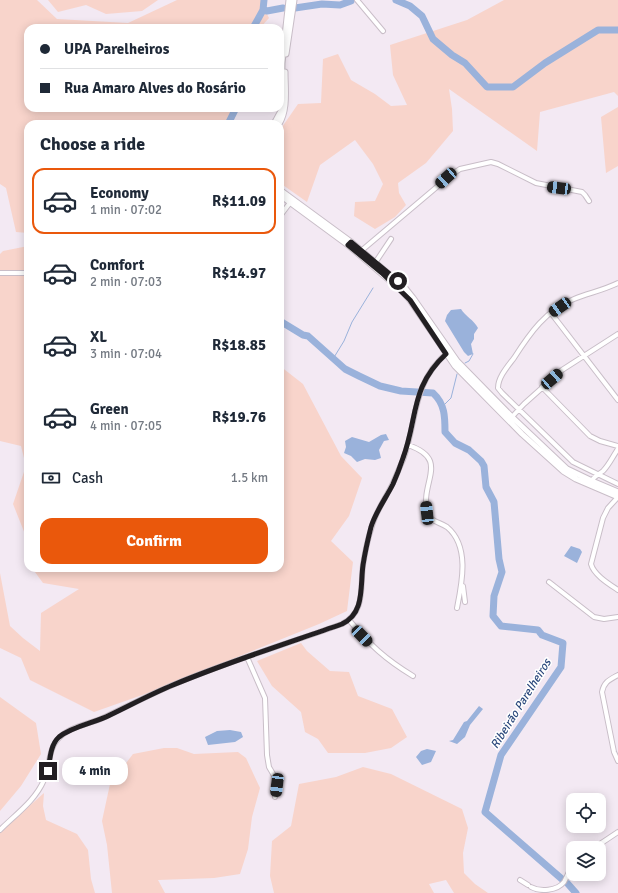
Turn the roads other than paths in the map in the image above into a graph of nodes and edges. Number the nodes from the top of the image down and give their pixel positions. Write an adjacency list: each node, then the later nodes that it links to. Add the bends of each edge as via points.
1 (289, 0): 5 (main road)
2 (294, 0): 6 (main road, via 286,53 285,108)
3 (357, 0): 4 (street)
4 (383, 31)
5 (284, 40)
6 (281, 120)
7 (284, 194): 9 (main road)
8 (284, 197): 9 (main road)
9 (292, 201): 11 (street); 13 (main road)
10 (589, 201): 14 (street, via 582,192 536,183 494,163 481,163 451,174)
11 (284, 211)
12 (391, 238): 15 (street)
13 (349, 244): 14 (main road); 21 (main road, via 410,300)
14 (361, 251): 15 (main road)
15 (375, 263): 21 (main road, via 409,292)
16 (0, 273): 17 (street)
17 (24, 274)
18 (618, 283): 19 (street, via 573,299)
19 (551, 313): 22 (street); 25 (street, via 526,338 500,380 498,388)
20 (618, 334): 22 (street)
21 (448, 353): 26 (main road, via 461,373); 27 (street, via 432,369 421,388)
22 (585, 356): 23 (street, via 562,370); 24 (street)
23 (542, 387): 25 (street); 28 (street, via 590,436)
24 (618, 400)
25 (518, 410): 26 (street); 29 (street, via 573,462)
26 (510, 419): 30 (main road, via 563,471 576,479)
27 (408, 445): 33 (street, via 426,454 431,463 432,469 427,486 427,513 431,519 445,526 455,538 462,562); 39 (street, via 393,484 371,526 363,564 360,600 356,612)
28 (618, 449): 29 (street, via 605,468)
29 (597, 474): 30 (street); 31 (street)
30 (591, 483): 32 (main road)
31 (618, 484)
32 (617, 496): 35 (street, via 608,508 601,526 591,564 596,573)
33 (462, 582): 36 (street); 37 (street)
34 (549, 582): 38 (street, via 594,617)
35 (618, 590)
36 (465, 602)
37 (457, 608)
38 (618, 617)
39 (349, 620): 40 (street); 42 (street, via 383,657)
40 (247, 657): 44 (street, via 265,698 267,755 276,779); 45 (street, via 168,687 62,735 53,747 46,777 37,792)
41 (618, 675): 43 (street, via 606,682 602,692)
42 (413, 676)
43 (618, 761)
44 (275, 797)
45 (0, 830)
46 (618, 832): 47 (street)
47 (604, 841)
48 (566, 878): 49 (street, via 559,886 543,891)
49 (520, 880)

